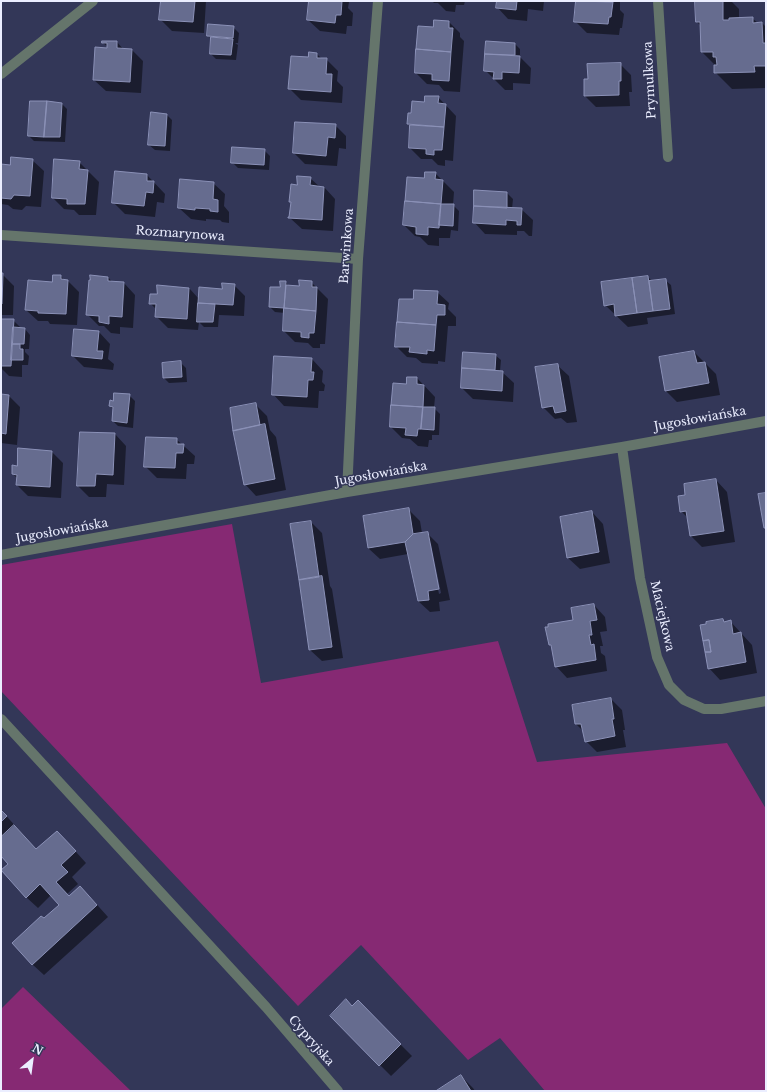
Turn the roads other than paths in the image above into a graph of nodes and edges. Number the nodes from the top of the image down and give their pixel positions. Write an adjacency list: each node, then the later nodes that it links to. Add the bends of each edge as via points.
1 (93, 1): 4 (street)
2 (378, 1): 7 (street, Barwinkowa)
3 (658, 1): 5 (street, Prymulkowa)
4 (1, 74)
5 (668, 157)
6 (1, 235): 7 (street, Rozmarynowa)
7 (358, 259): 10 (street, Barwinkowa)
8 (766, 421): 9 (street, Jugosłowiańska)
9 (622, 447): 10 (street, Jugosłowiańska); 12 (street, Maciejkowa, via 640,578 657,657 669,685 684,700 704,709 721,709)
10 (347, 492): 11 (street, Jugosłowiańska)
11 (1, 555)
12 (766, 700)
13 (1, 719): 14 (street, Cypryjska, via 266,1007)
14 (338, 1091)

